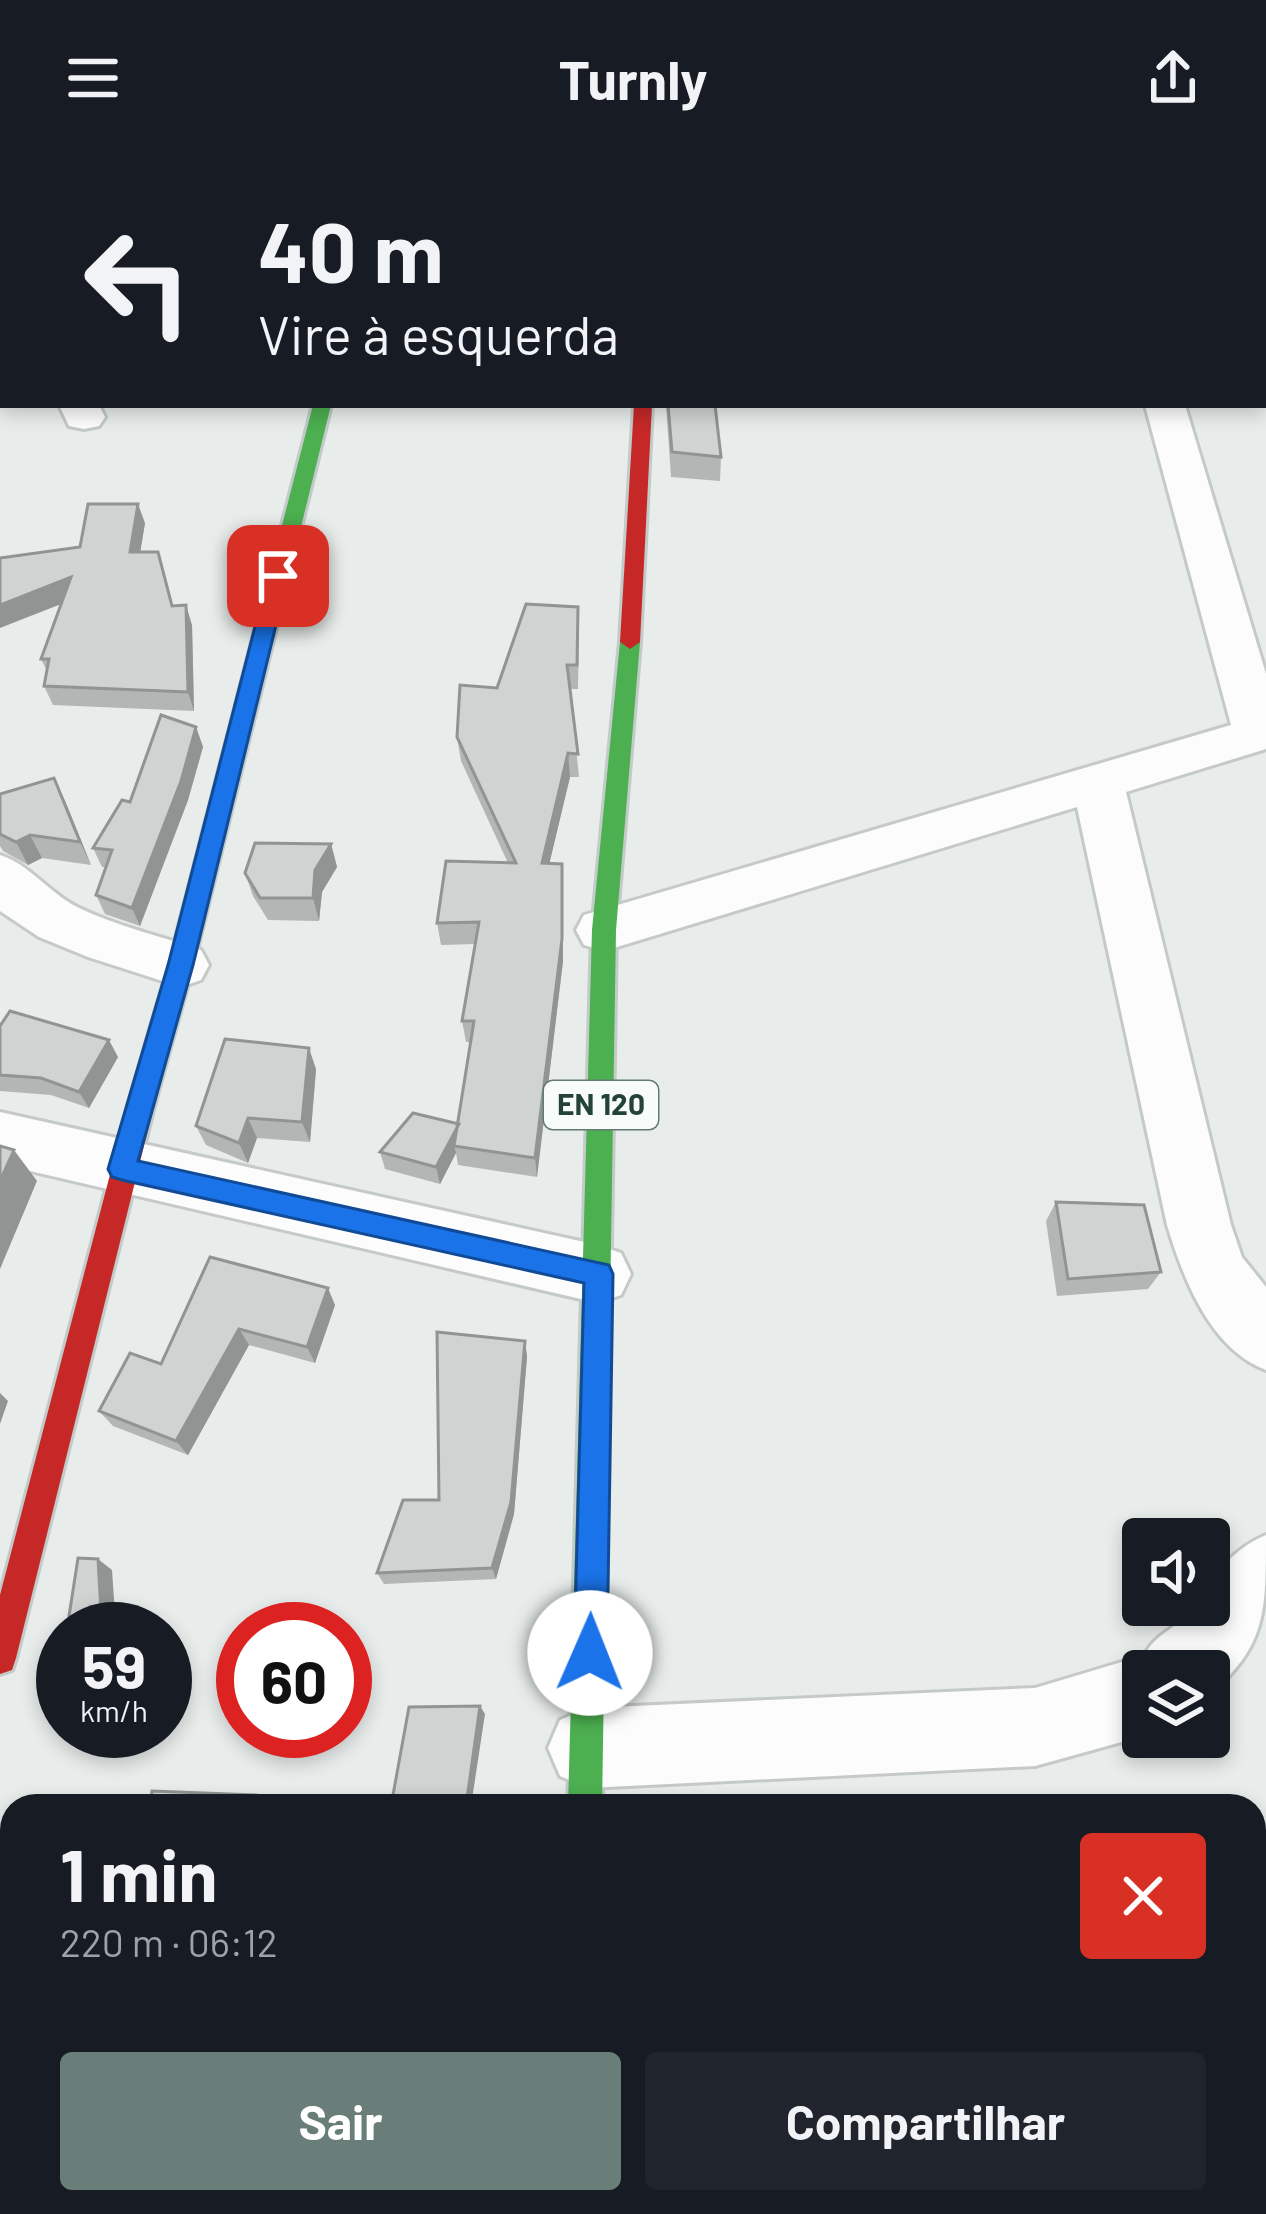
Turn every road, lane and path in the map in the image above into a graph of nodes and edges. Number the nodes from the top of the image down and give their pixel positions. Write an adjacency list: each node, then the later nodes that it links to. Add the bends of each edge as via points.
1 (321, 408): 8 (main road)
2 (643, 408): 7 (main road, EN 120)
3 (1166, 408): 4 (street)
4 (1263, 733): 5 (street)
5 (1098, 784): 7 (street); 12 (street, via 1199,1225 1214,1271)
6 (0, 875): 8 (street, via 53,921)
7 (604, 930): 11 (main road, EN 120)
8 (181, 965): 10 (main road)
9 (0, 1138): 10 (street)
10 (122, 1169): 11 (street); 14 (main road)
11 (598, 1274): 17 (main road, EN 120)
12 (1266, 1339)
13 (1266, 1572): 15 (street)
14 (5, 1619)
15 (1209, 1650)
16 (1122, 1706): 17 (street, via 1035,1727)
17 (587, 1777)

